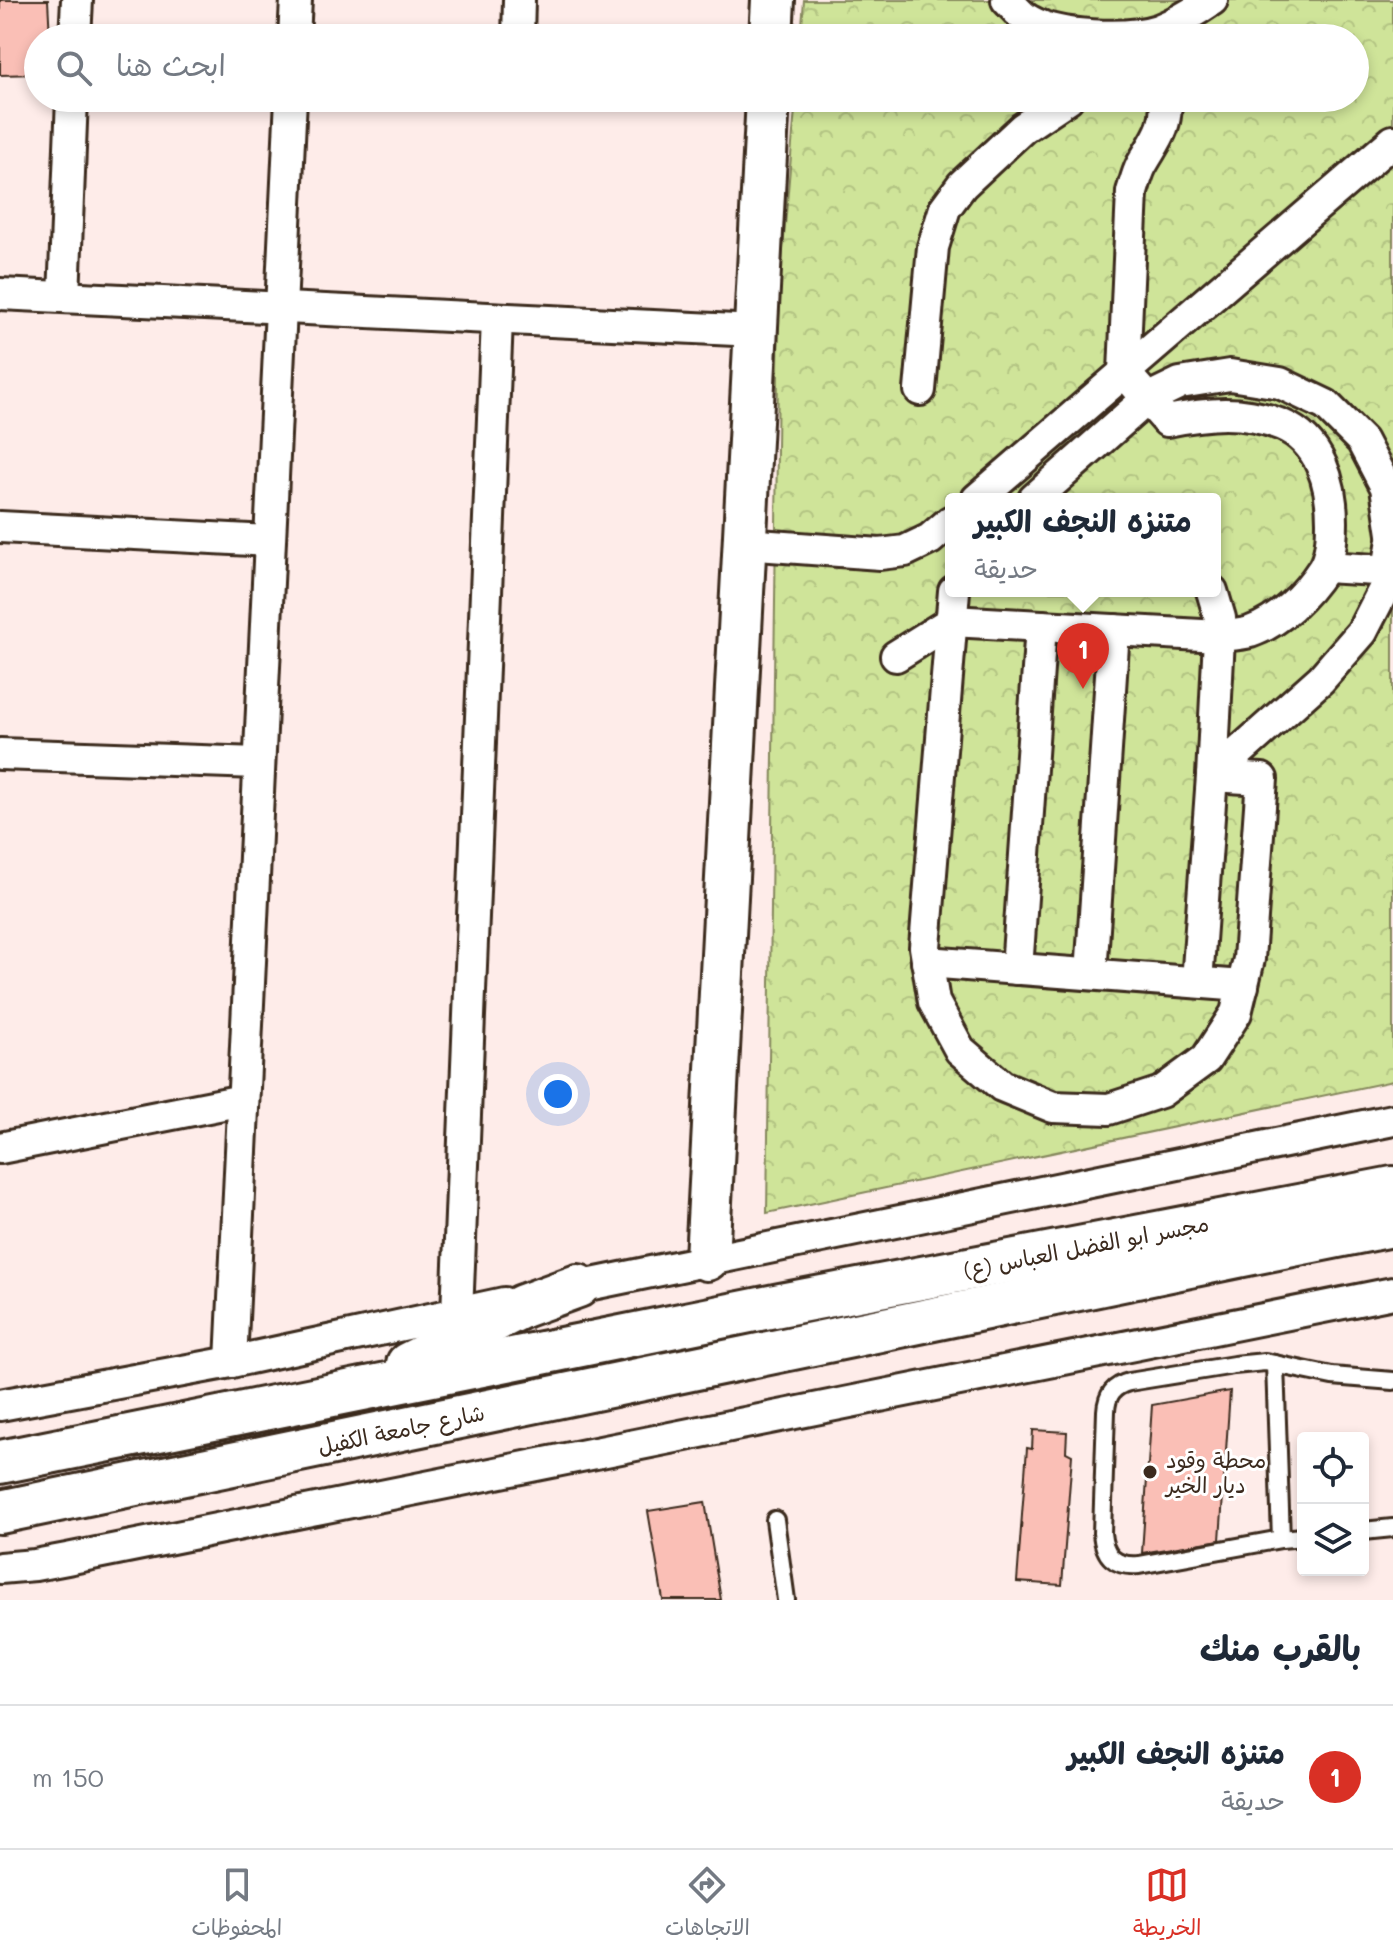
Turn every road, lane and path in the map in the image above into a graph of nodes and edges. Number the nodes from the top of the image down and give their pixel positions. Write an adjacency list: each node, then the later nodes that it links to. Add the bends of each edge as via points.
1 (77, 0): 7 (street)
2 (296, 0): 8 (street)
3 (519, 0): 9 (street)
4 (773, 0): 10 (main road)
5 (1007, 0): 11 (street)
6 (1212, 0): 12 (street)
7 (76, 24)
8 (295, 24)
9 (518, 24)
10 (772, 24)
11 (1038, 24)
12 (1173, 24)
13 (71, 112): 20 (street)
14 (290, 112): 21 (street)
15 (767, 112): 23 (main road)
16 (1047, 112): 25 (street, via 962,185 945,208 933,247)
17 (1165, 112): 24 (street, via 1162,132 1132,192)
18 (1393, 141): 24 (street)
19 (0, 294): 20 (street)
20 (64, 297): 21 (street)
21 (280, 308): 22 (street); 32 (street)
22 (497, 319): 23 (street); 60 (street)
23 (756, 331): 33 (main road)
24 (1124, 372): 26 (street); 27 (street)
25 (920, 390)
26 (1147, 399): 28 (street); 31 (street, via 1180,383 1230,375 1280,383 1326,405 1362,441 1386,487); 34 (street, via 1167,421 1218,413 1253,417 1283,425 1302,438 1327,476 1332,539)
27 (984, 493)
28 (1041, 493)
29 (945, 526): 33 (street, via 905,551 880,554)
30 (0, 527): 32 (street)
31 (1393, 537): 35 (street)
32 (269, 541): 44 (street)
33 (745, 544): 57 (main road)
34 (1325, 567): 35 (street); 41 (street, via 1274,619 1249,632)
35 (1390, 570): 45 (street, via 1362,632 1321,679)
36 (954, 597): 38 (street)
37 (1214, 597): 41 (street)
38 (952, 621): 39 (street); 42 (street); 46 (street)
39 (1041, 626): 40 (street); 47 (street)
40 (1114, 630): 41 (street); 48 (street)
41 (1219, 636): 45 (street)
42 (896, 656)
43 (0, 754): 44 (street)
44 (258, 763): 51 (street)
45 (1212, 776): 49 (street); 50 (street, via 1262,779)
46 (927, 962): 47 (street); 50 (street, via 934,1002 960,1050 1002,1086 1053,1107 1109,1109 1161,1092 1206,1059 1236,1013)
47 (1017, 969): 48 (street)
48 (1091, 974): 49 (street)
49 (1197, 982): 50 (street)
50 (1243, 986)
51 (243, 1100): 53 (street); 62 (street)
52 (1393, 1120): 57 (street)
53 (0, 1148)
54 (1393, 1188): 56 (main road, مجسر ابو الفضل العباس (ع))
55 (1393, 1225): 56 (main road, مجسر ابو الفضل العباس (ع))
56 (1232, 1238): 61 (main road, مجسر ابو الفضل العباس (ع)); 65 (main road, مجسر ابو الفضل العباس (ع), via 780,1305)
57 (707, 1259): 58 (street)
58 (578, 1286): 60 (street); 65 (main road)
59 (1393, 1293): 74 (street, via 83,1556)
60 (457, 1314): 62 (street)
61 (803, 1346): 68 (main road, شارع جامعة الكفيل)
62 (231, 1362): 66 (street)
63 (1275, 1364): 64 (lane); 73 (lane); 73 (lane, via 1234,1365 1129,1382 1112,1391 1106,1411 1102,1533 1108,1555 1127,1566)
64 (1393, 1381)
65 (329, 1395): 67 (main road)
66 (0, 1405)
67 (0, 1462)
68 (0, 1512)
69 (775, 1520): 75 (lane)
70 (1393, 1528): 71 (lane)
71 (1369, 1530)
72 (1297, 1538): 73 (lane)
73 (1281, 1539)
74 (0, 1568)
75 (786, 1600)

